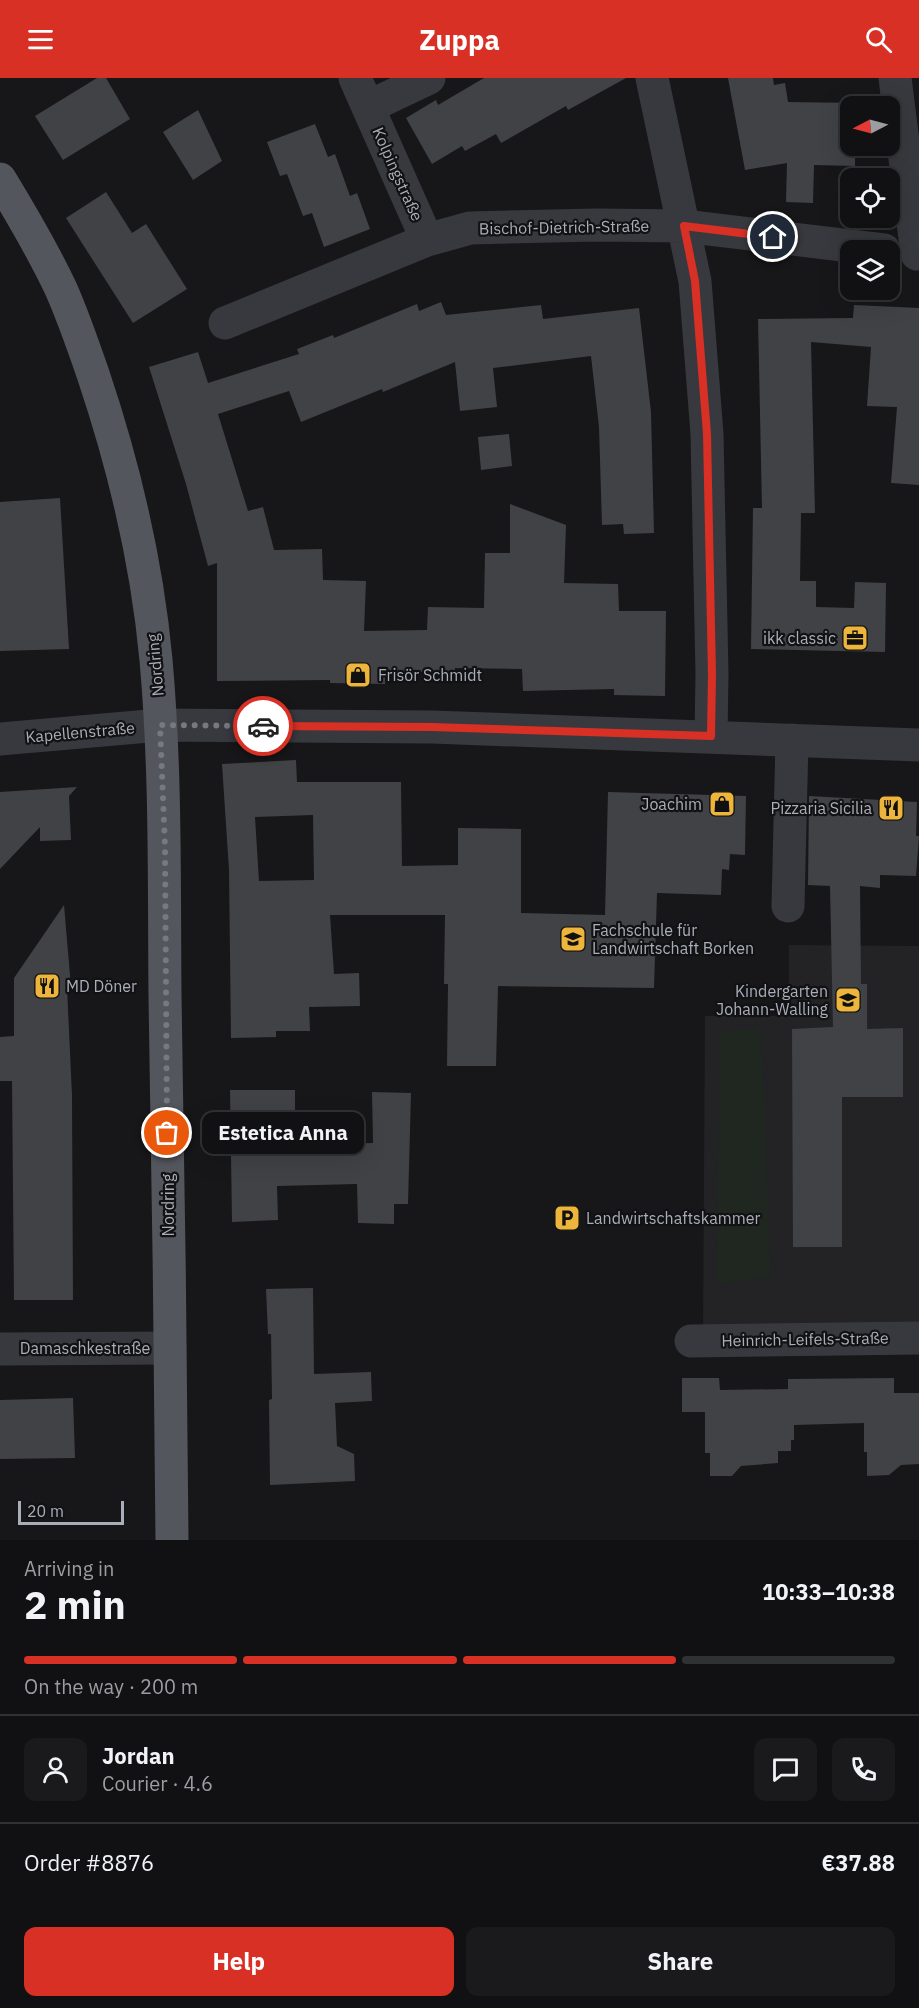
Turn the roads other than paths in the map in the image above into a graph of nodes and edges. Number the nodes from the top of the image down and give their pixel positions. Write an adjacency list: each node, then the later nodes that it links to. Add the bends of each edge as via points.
1 (355, 78): 5 (street, Kolpingstraße)
2 (429, 78): 5 (street, Kolpingstraße)
3 (652, 78): 7 (street)
4 (895, 78): 10 (street)
5 (368, 107): 8 (street, Kolpingstraße)
6 (0, 179): 12 (main road, Nordring, via 62,291 108,418 134,517 147,588)
7 (684, 226): 8 (street, Bischof-Dietrich-Straße, via 470,228); 9 (street, Bischof-Dietrich-Straße); 13 (street, via 695,281 707,434)
8 (427, 240): 11 (street, Bischof-Dietrich-Straße)
9 (840, 245)
10 (908, 253)
11 (225, 323)
12 (160, 725): 13 (street, Kapellenstraße, via 432,727); 14 (street, Kapellenstraße); 20 (main road, Nordring, via 165,847)
13 (711, 736): 15 (street, Kapellenstraße)
14 (0, 739)
15 (792, 740): 16 (street, Kapellenstraße); 17 (street)
16 (919, 745)
17 (788, 906)
18 (919, 1338): 19 (street, Heinrich-Leifels-Straße)
19 (691, 1341)
20 (170, 1348): 21 (street, Damaschkestraße); 22 (main road, Nordring)
21 (0, 1349)
22 (172, 1540)

